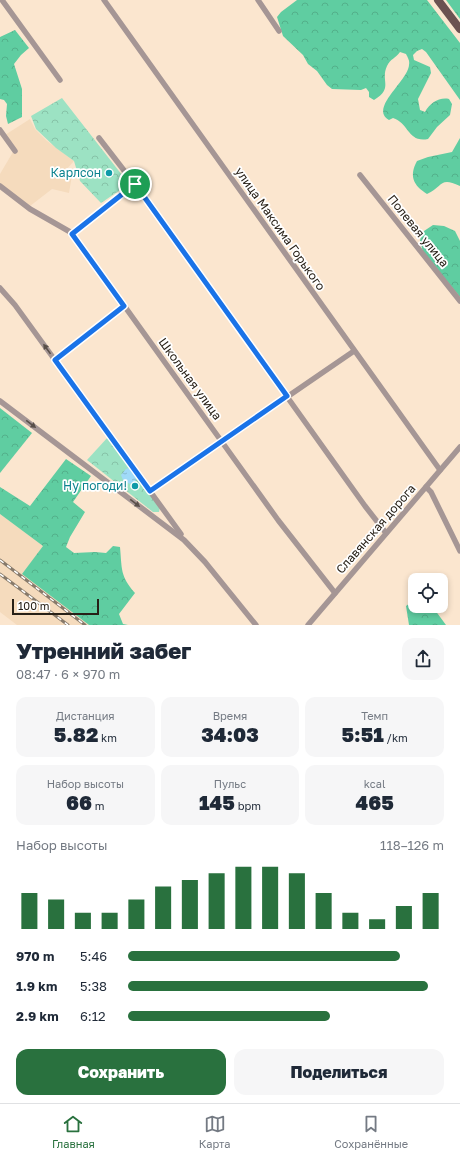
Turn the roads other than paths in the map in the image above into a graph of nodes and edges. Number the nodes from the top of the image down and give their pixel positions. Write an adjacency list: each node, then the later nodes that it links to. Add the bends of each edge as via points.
1 (2, 0): 7 (street)
2 (104, 0): 18 (street, улица Максима Горького)
3 (258, 0): 6 (street)
4 (438, 0): 5 (main road)
5 (460, 29)
6 (280, 30)
7 (60, 80)
8 (0, 130): 10 (street)
9 (99, 138): 12 (street)
10 (15, 151)
11 (360, 174): 16 (street, Полевая улица)
12 (135, 184): 14 (street); 20 (street)
13 (0, 186): 14 (street, via 30,209)
14 (72, 234): 17 (street, Школьная улица)
15 (0, 288): 19 (street, one-way to 15)
16 (460, 301)
17 (124, 306): 19 (street); 22 (street, Школьная улица)
18 (354, 351): 20 (street); 24 (street, улица Максима Горького)
19 (55, 360): 26 (street)
20 (287, 396): 22 (street); 29 (street)
21 (0, 400): 28 (street, one-way to 28)
22 (222, 441): 26 (street); 32 (street, Школьная улица, via 278,520)
23 (460, 447): 24 (street, Славянская дорога)
24 (440, 470): 25 (street, Славянская дорога)
25 (426, 487): 29 (street, Славянская дорога); 31 (street, via 431,492)
26 (150, 491): 27 (street)
27 (166, 514): 28 (street); 30 (street)
28 (158, 520): 30 (street)
29 (386, 532): 32 (street, Славянская дорога)
30 (184, 540): 33 (street, via 206,562)
31 (460, 551)
32 (335, 593): 34 (street, Славянская дорога)
33 (256, 625)
34 (308, 625)

